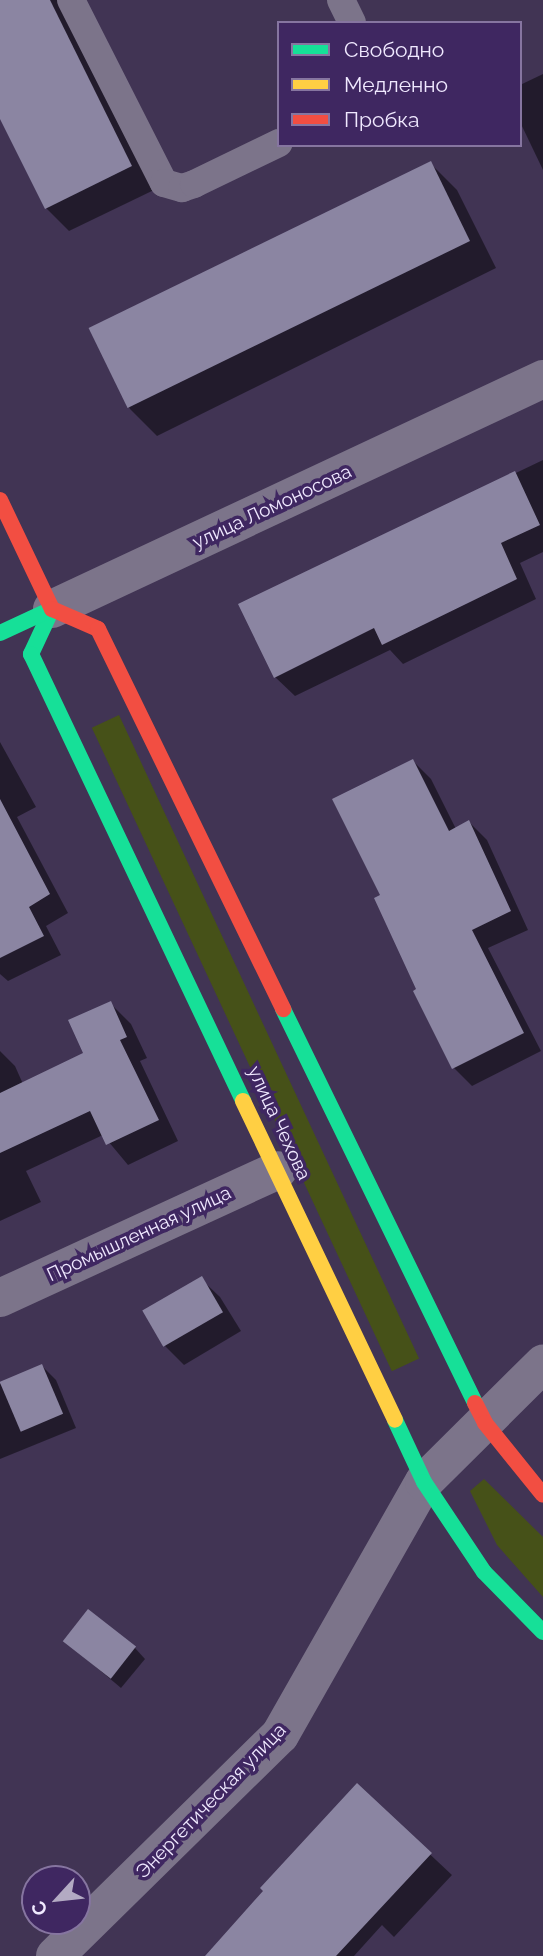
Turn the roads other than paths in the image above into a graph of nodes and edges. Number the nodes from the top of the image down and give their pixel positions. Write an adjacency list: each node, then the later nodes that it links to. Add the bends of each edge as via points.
1 (71, 0): 4 (lane, via 164,183 182,188 194,184)
2 (341, 0): 3 (lane)
3 (351, 21)
4 (277, 144)
5 (543, 379): 7 (street, улица Ломоносова)
6 (0, 499): 7 (main road)
7 (52, 609): 8 (main road, улица Ломоносова); 9 (main road, улица Чехова, via 31,654); 12 (main road, via 98,629)
8 (0, 633)
9 (278, 1170): 10 (street, Промышленная улица); 13 (main road, улица Чехова)
10 (0, 1298)
11 (543, 1364): 12 (street)
12 (485, 1423): 13 (street, Энергетическая улица); 14 (main road)
13 (424, 1482): 15 (main road, улица Чехова, via 484,1572); 16 (street, Энергетическая улица, via 280,1735)
14 (543, 1495)
15 (543, 1632)
16 (55, 1956)

